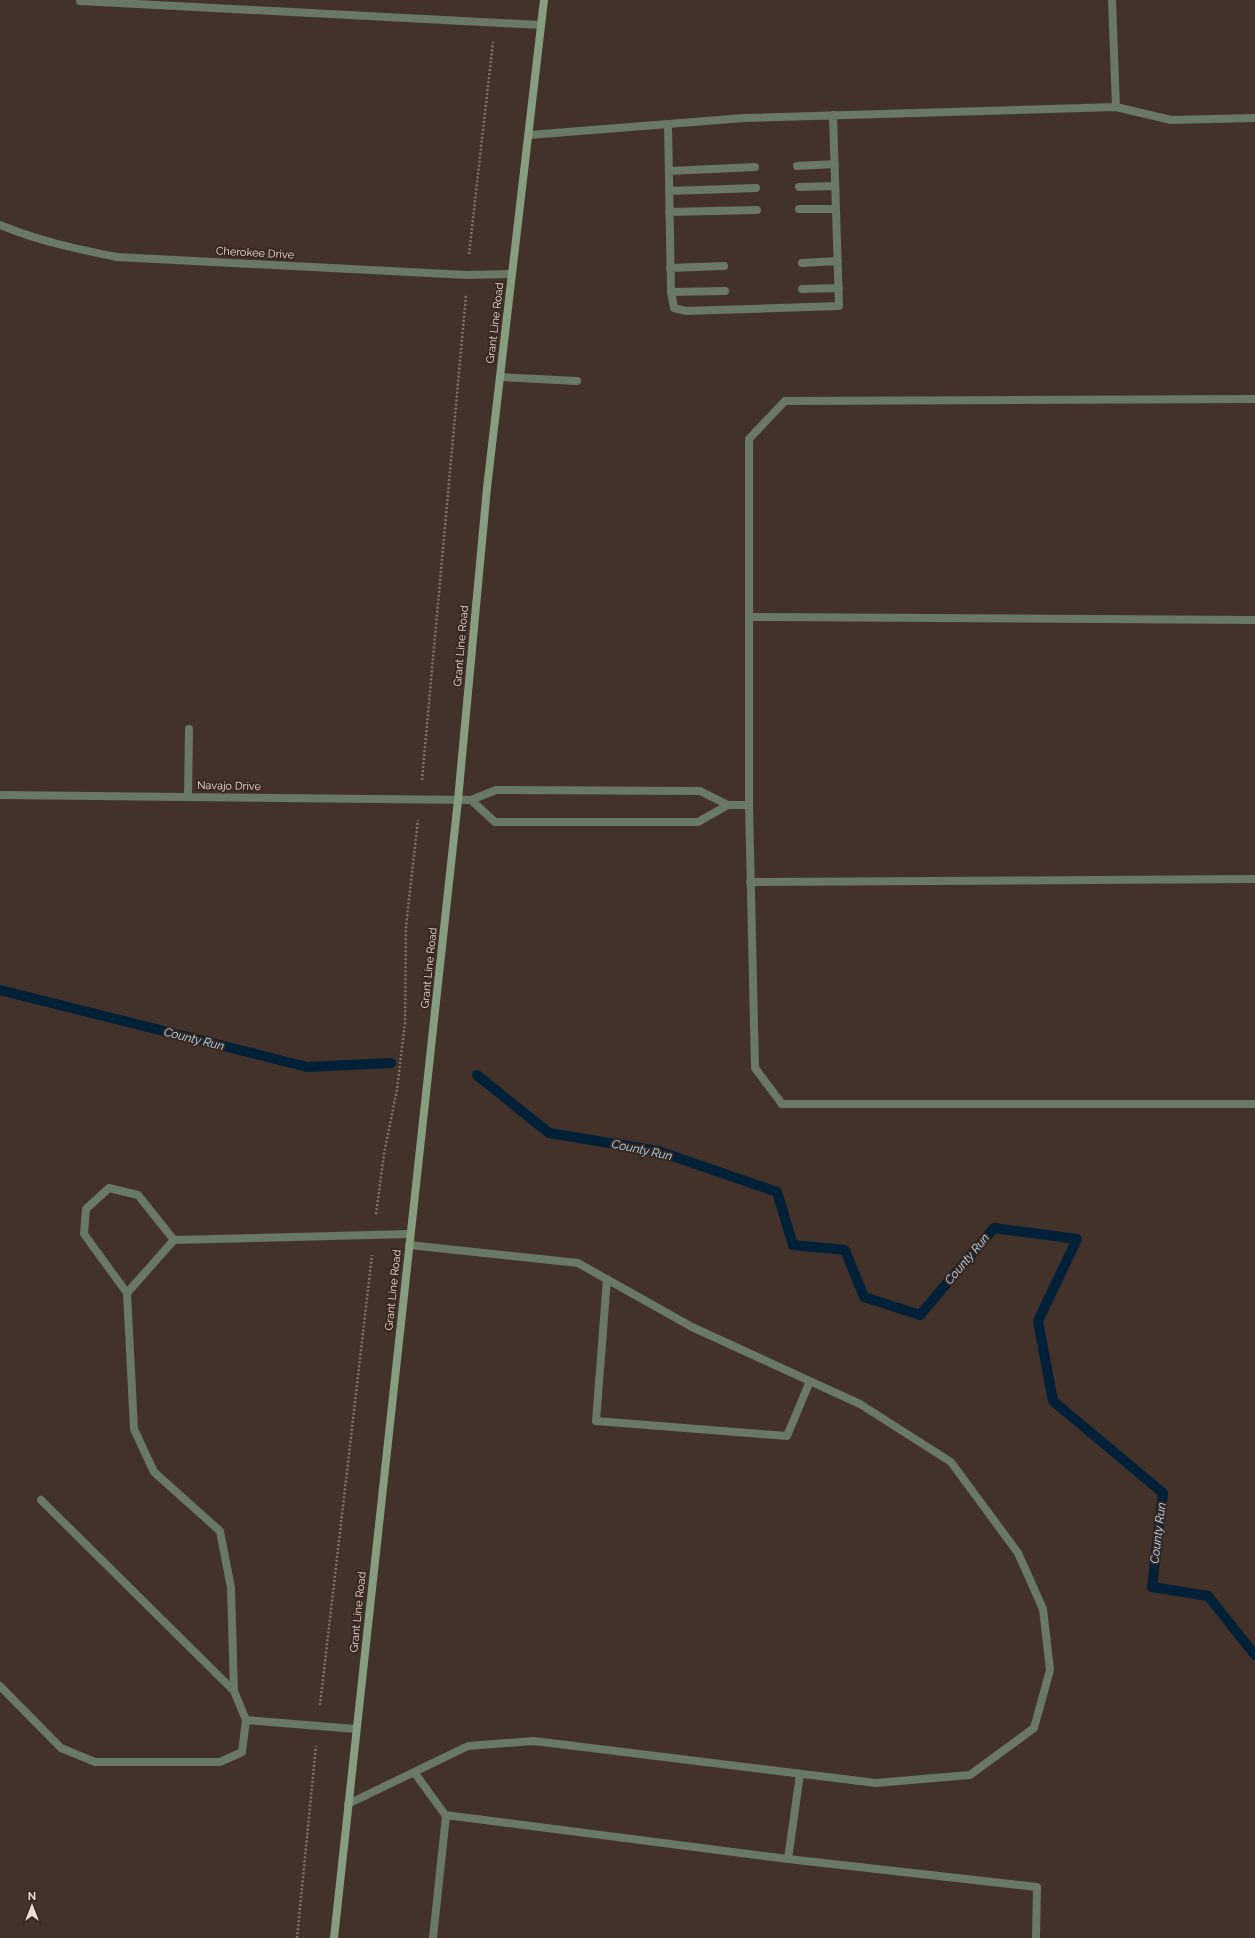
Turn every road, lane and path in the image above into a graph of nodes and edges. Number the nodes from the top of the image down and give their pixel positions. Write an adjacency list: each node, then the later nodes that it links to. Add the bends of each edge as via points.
1 (544, 0): 5 (main road, Grant Line Road)
2 (1112, 0): 6 (street)
3 (80, 1): 4 (street)
4 (496, 22): 5 (street); 24 (path)
5 (541, 25): 10 (main road, Grant Line Road)
6 (1116, 107): 7 (street); 8 (street, via 1171,120)
7 (833, 115): 9 (street); 11 (street)
8 (1255, 118)
9 (668, 124): 10 (street); 14 (street)
10 (529, 135): 29 (main road, Grant Line Road)
11 (835, 164): 12 (street); 15 (street)
12 (797, 166)
13 (755, 167): 14 (street)
14 (669, 171): 18 (street)
15 (835, 186): 16 (street); 20 (street)
16 (800, 187)
17 (756, 188): 18 (street)
18 (669, 191): 22 (street)
19 (799, 209): 20 (street)
20 (836, 209): 25 (street)
21 (757, 210): 22 (street)
22 (669, 212): 28 (street)
23 (0, 225): 29 (street, Cherokee Drive, via 27,236 70,248 117,256 468,275)
24 (469, 245)
25 (838, 261): 26 (street); 30 (street)
26 (802, 263)
27 (724, 266): 28 (street)
28 (670, 268): 33 (street)
29 (512, 274): 35 (main road, Grant Line Road)
30 (839, 288): 31 (street); 33 (street, via 839,306 686,311 674,308)
31 (802, 289)
32 (725, 291): 33 (street)
33 (671, 292)
34 (465, 314): 41 (path)
35 (500, 377): 36 (street); 44 (main road, Grant Line Road)
36 (577, 381)
37 (1255, 399): 38 (street, via 784,400 749,438)
38 (749, 617): 39 (street); 46 (street)
39 (1255, 620)
40 (189, 729): 43 (street)
41 (423, 767)
42 (0, 795): 43 (street, Navajo Drive)
43 (188, 797): 44 (street, Navajo Drive)
44 (458, 800): 45 (street, Navajo Drive); 53 (main road, Grant Line Road)
45 (471, 800): 47 (street, via 496,790 700,791); 47 (street, via 495,822 698,822)
46 (749, 804): 47 (street); 50 (street)
47 (728, 805)
48 (416, 847): 52 (path, via 406,926 405,1023 397,1089)
49 (1255, 879): 50 (street)
50 (750, 882): 51 (street, via 755,1068 782,1104)
51 (1255, 1104)
52 (377, 1205)
53 (410, 1234): 54 (street); 55 (main road, Grant Line Road)
54 (174, 1240): 58 (street); 58 (street, via 138,1195 109,1188 86,1208 84,1234)
55 (409, 1245): 57 (street, via 578,1263); 65 (main road, Grant Line Road)
56 (371, 1268): 64 (path)
57 (607, 1279): 59 (street, via 692,1327); 59 (street, via 596,1420 787,1436)
58 (127, 1293): 62 (street, via 134,1429 154,1472 220,1531 231,1588)
59 (810, 1381): 67 (street, via 860,1404 951,1462 1018,1554 1043,1609 1050,1670 1034,1728 970,1776 876,1783)
60 (41, 1500): 62 (street)
61 (0, 1686): 63 (street, via 61,1748 95,1762 220,1762 242,1752)
62 (234, 1691): 63 (street)
63 (246, 1720): 64 (street)
64 (318, 1726): 65 (street); 71 (path)
65 (356, 1729): 68 (main road, Grant Line Road)
66 (414, 1772): 67 (street, via 468,1746 534,1741); 68 (street); 69 (street)
67 (800, 1774): 70 (street)
68 (348, 1804): 72 (main road, Grant Line Road)
69 (446, 1815): 70 (street); 73 (street)
70 (788, 1859): 74 (street, via 1037,1887)
71 (297, 1938)
72 (334, 1938)
73 (433, 1938)
74 (1036, 1938)

